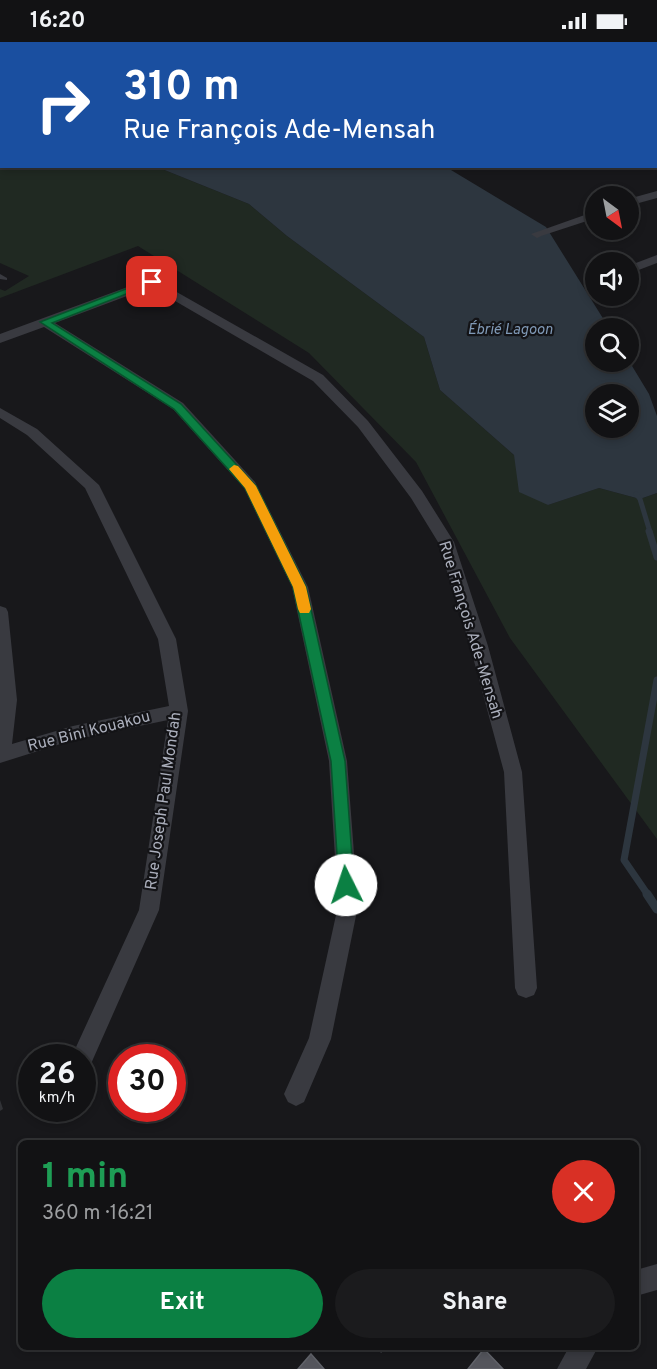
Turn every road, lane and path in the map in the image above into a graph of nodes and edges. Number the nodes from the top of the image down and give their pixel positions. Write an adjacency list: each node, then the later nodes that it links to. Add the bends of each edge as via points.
1 (657, 194): 2 (street)
2 (639, 200)
3 (585, 218): 4 (street)
4 (537, 234)
5 (657, 259): 6 (street)
6 (639, 266)
7 (45, 322): 8 (street, Rue François Ade-Mensah); 13 (street, Rue François Ade-Mensah, via 152,282 318,378 363,424 417,495 446,542 513,772); 15 (street, via 178,406 250,486 300,587 338,761 348,906 320,1039)
8 (0, 339)
9 (0, 412): 11 (street, Rue Joseph Paul Mondah, via 32,432 91,485 167,639)
10 (0, 612): 12 (street, via 8,700)
11 (179, 711): 12 (street, Rue Bini Kouakou, via 73,733); 14 (street, Rue Joseph Paul Mondah, via 149,910)
12 (1, 755)
13 (526, 988)
14 (88, 1044)
15 (296, 1094)
16 (657, 1277): 17 (street)
17 (639, 1282)
18 (583, 1350): 19 (street)
19 (570, 1369)

